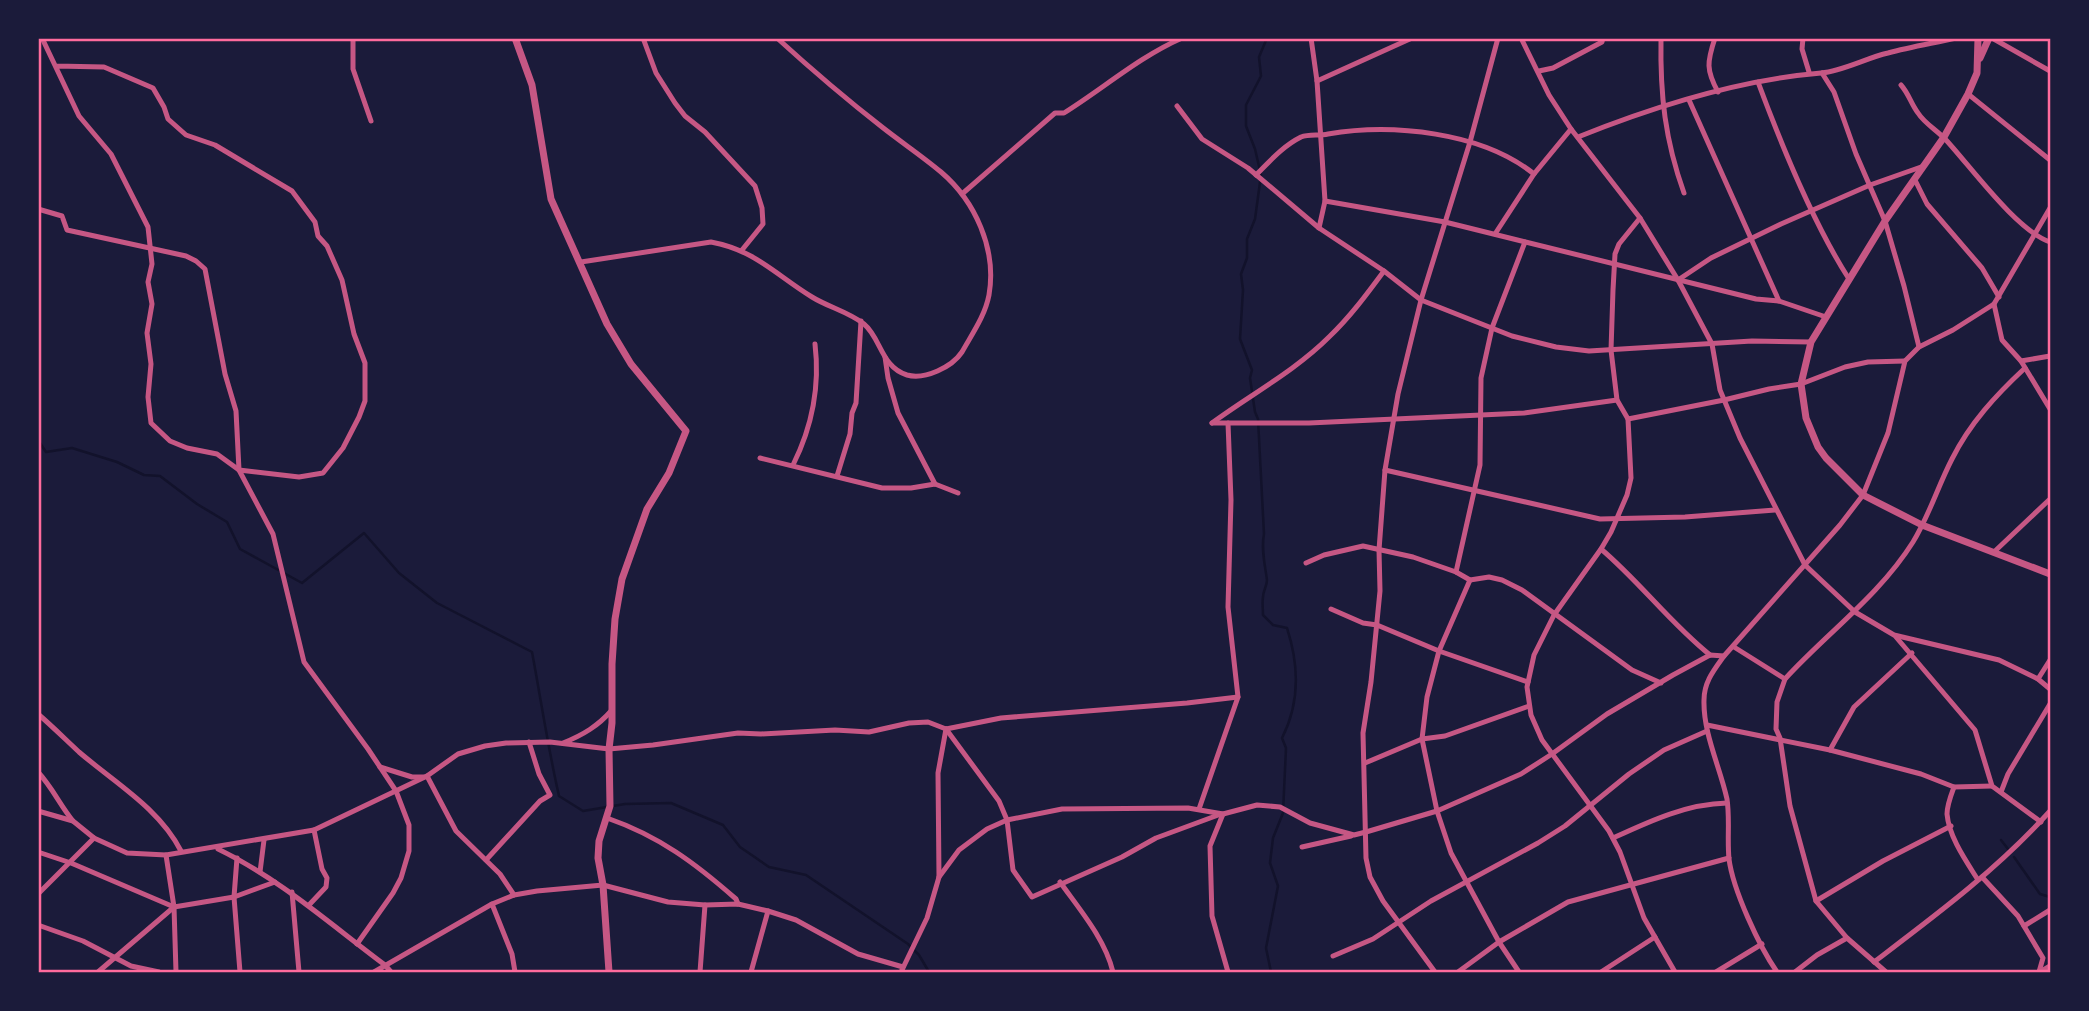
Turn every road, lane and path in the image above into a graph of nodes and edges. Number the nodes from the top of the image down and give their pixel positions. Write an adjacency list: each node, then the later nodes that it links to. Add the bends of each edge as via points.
1 (42, 38): 19 (street)
2 (353, 38): 32 (street, via 353,69)
3 (515, 38): 61 (street, via 532,85 551,199)
4 (643, 38): 60 (street, via 656,73 680,109 755,186 763,223)
5 (777, 38): 45 (street, via 943,173)
6 (1182, 38): 45 (street, via 1145,57 1064,113 1055,113)
7 (1311, 38): 24 (street)
8 (1412, 38): 24 (street)
9 (1498, 38): 37 (street)
10 (1521, 38): 20 (street)
11 (1661, 38): 30 (street)
12 (1715, 38): 27 (street, via 1709,73)
13 (1803, 38): 22 (street)
14 (1956, 38): 23 (street)
15 (1978, 38): 18 (street)
16 (1991, 38): 18 (street); 21 (street)
17 (1602, 40): 20 (street)
18 (1979, 58): 28 (street)
19 (56, 65): 59 (street, via 79,116 115,161 148,228); 93 (street, via 104,66 153,88 168,119 186,135 215,145 292,191 327,246 342,280 365,363 365,401 359,417 324,473 299,477)
20 (1539, 71): 33 (street)
21 (2050, 71)
22 (1809, 72): 23 (street); 25 (street)
23 (1822, 73): 43 (street, via 1834,92)
24 (1317, 81): 34 (street)
25 (1758, 82): 27 (street); 49 (street)
26 (1901, 85): 36 (street, via 1918,114)
27 (1718, 92): 29 (street)
28 (1968, 94): 36 (street); 38 (street)
29 (1689, 100): 30 (street); 56 (street)
30 (1663, 105): 35 (street); 44 (street, via 1671,157)
31 (1177, 106): 41 (street, via 1202,139)
32 (371, 121)
33 (1571, 129): 35 (street); 40 (street)
34 (1321, 135): 37 (street, via 1359,129 1415,132); 41 (street, via 1303,136 1279,151); 46 (street)
35 (1577, 137): 50 (street)
36 (1944, 137): 39 (street); 55 (street)
37 (1470, 142): 40 (street, via 1513,159); 52 (street)
38 (2050, 160)
39 (1921, 167): 42 (street); 43 (street)
40 (1534, 174): 54 (street)
41 (1256, 175): 53 (street)
42 (1915, 180): 51 (street); 66 (street, via 1927,204 1982,268)
43 (1870, 185): 49 (street); 51 (street)
44 (1684, 193)
45 (962, 194): 79 (street, via 982,229 988,252 989,294 983,316 957,359 945,369 908,376)
46 (1325, 201): 52 (street); 53 (street)
47 (2050, 208): 55 (street)
48 (38, 209): 59 (street, via 62,216 67,230)
49 (1814, 211): 56 (street); 64 (street)
50 (1640, 218): 62 (street, via 1619,244); 65 (street)
51 (1885, 221): 64 (street); 76 (street)
52 (1445, 222): 54 (street); 67 (street)
53 (1319, 228): 63 (street)
54 (1495, 234): 57 (street)
55 (2033, 235): 58 (street); 66 (street)
56 (1752, 239): 65 (street, via 1711,258); 68 (street)
57 (1525, 242): 62 (street); 72 (street)
58 (2050, 242)
59 (150, 247): 93 (street, via 196,261 208,276 212,317 236,411); 93 (street, via 151,423 170,441 217,454)
60 (742, 250): 61 (street, via 711,242); 71 (street, via 813,298)
61 (581, 262): 131 (street, via 607,324 631,364 686,430 669,473 647,509 622,579 615,619)
62 (1614, 265): 65 (street); 77 (street)
63 (1384, 271): 67 (street); 90 (street, via 1328,339 1212,423)
64 (1849, 279): 70 (street)
65 (1678, 281): 68 (street); 75 (street)
66 (1999, 297): 69 (street)
67 (1421, 300): 72 (street); 88 (street)
68 (1779, 300): 70 (street)
69 (1994, 303): 76 (street); 81 (street, via 2002,340)
70 (1826, 317): 73 (street)
71 (861, 321): 79 (street); 95 (street, via 856,403)
72 (1492, 328): 77 (street, via 1556,347); 87 (street, via 1481,378)
73 (1811, 342): 75 (street); 83 (street)
74 (815, 344): 92 (street, via 816,395)
75 (1712, 344): 77 (street); 85 (street)
76 (1919, 347): 80 (street)
77 (1611, 350): 84 (street)
78 (2050, 356): 81 (street)
79 (885, 357): 96 (street, via 898,413)
80 (1905, 361): 83 (street, via 1845,367); 99 (street, via 1888,433)
81 (2021, 361): 82 (street)
82 (2025, 368): 86 (street); 103 (street, via 1973,424)
83 (1801, 384): 85 (street); 99 (street, via 1806,418 1818,447)
84 (1617, 400): 87 (street); 89 (street)
85 (1724, 400): 89 (street); 101 (street)
86 (2050, 409)
87 (1481, 415): 88 (street); 97 (street)
88 (1394, 419): 90 (street); 94 (street)
89 (1628, 419): 102 (street, via 1631,478)
90 (1228, 423): 128 (street, via 1228,607)
91 (760, 458): 92 (street)
92 (793, 465): 95 (street)
93 (239, 470): 143 (street, via 273,534 304,662)
94 (1385, 470): 97 (street); 105 (street)
95 (837, 475): 96 (street, via 882,488)
96 (935, 484): 98 (street)
97 (1476, 491): 102 (street); 109 (street)
98 (958, 493)
99 (1863, 495): 103 (street); 108 (street)
100 (2050, 499): 106 (street)
101 (1775, 510): 102 (street); 108 (street)
102 (1616, 520): 104 (street)
103 (1922, 525): 106 (street); 113 (street, via 1888,577)
104 (1601, 549): 114 (street); 120 (street)
105 (1379, 550): 107 (street, via 1363,545); 109 (street); 115 (street)
106 (1994, 552): 110 (street)
107 (1306, 562)
108 (1805, 565): 113 (street); 117 (street)
109 (1456, 572): 111 (street)
110 (2050, 574)
111 (1470, 580): 114 (street, via 1502,580); 118 (street)
112 (1331, 608): 115 (street)
113 (1855, 612): 116 (street); 123 (street)
114 (1554, 615): 125 (street, via 1534,655); 126 (street, via 1632,670)
115 (1377, 625): 118 (street); 142 (street, via 1363,733)
116 (1894, 635): 119 (street); 124 (street, via 1999,660)
117 (1734, 646): 121 (street); 123 (street)
118 (1439, 651): 125 (street); 136 (street)
119 (1912, 653): 140 (street, via 1854,707); 146 (street, via 1975,730)
120 (1710, 655): 121 (street); 126 (street)
121 (1724, 656): 133 (street, via 1706,687)
122 (2050, 660): 124 (street)
123 (1785, 679): 135 (street, via 1775,719)
124 (2038, 679): 127 (street)
125 (1528, 682): 130 (street)
126 (1661, 682): 141 (street)
127 (2050, 689)
128 (1238, 697): 134 (street, via 1001,718); 152 (street)
129 (2050, 704): 149 (street)
130 (1529, 706): 136 (street, via 1445,736); 141 (street)
131 (612, 710): 138 (street, via 582,735); 139 (street)
132 (38, 714): 170 (street, via 149,811)
133 (1707, 728): 135 (street); 150 (street); 151 (street, via 1664,750)
134 (946, 729): 139 (street, via 928,722 869,732 738,733); 158 (street, via 999,801); 178 (street, via 938,773)
135 (1780, 738): 140 (street); 189 (street, via 1790,806)
136 (1422, 739): 142 (street); 154 (street)
137 (531, 743): 138 (street); 145 (street, via 471,748); 175 (street, via 550,796 540,801)
138 (561, 743): 139 (street)
139 (609, 749): 157 (street)
140 (1830, 750): 147 (street)
141 (1552, 754): 151 (street); 154 (street, via 1521,774)
142 (1365, 763): 163 (street)
143 (379, 766): 145 (street, via 412,777); 148 (street)
144 (38, 772): 159 (street)
145 (427, 776): 148 (street); 175 (street, via 456,831)
146 (1992, 786): 147 (street); 149 (street)
147 (1954, 787): 161 (street, via 1947,815)
148 (396, 791): 162 (street); 203 (street, via 409,825 409,851 393,893)
149 (2001, 792): 160 (street)
150 (1727, 803): 166 (street, via 1679,810); 174 (street)
151 (1590, 805): 166 (street); 182 (street, via 1565,826)
152 (1199, 809): 156 (street); 158 (street, via 1062,809)
153 (38, 811): 159 (street)
154 (1437, 811): 163 (street); 182 (street)
155 (2050, 811): 160 (street)
156 (1223, 814): 164 (street, via 1257,805 1280,807 1310,823); 181 (street, via 1156,838); 223 (street, via 1210,846 1212,916)
157 (608, 815): 184 (street, via 599,841); 191 (street, via 687,858)
158 (1007, 820): 178 (street, via 959,850); 181 (street, via 1013,870 1023,887 1032,897)
159 (73, 821): 165 (street)
160 (2041, 822): 179 (street)
161 (1951, 825): 179 (street); 189 (street)
162 (314, 830): 167 (street); 192 (street, via 327,878 326,887)
163 (1366, 832): 164 (street); 197 (street, via 1370,877)
164 (1354, 835): 169 (street)
165 (94, 838): 172 (street, via 127,853); 176 (street)
166 (1613, 838): 183 (street)
167 (264, 840): 168 (street); 177 (street)
168 (216, 848): 170 (street); 173 (street)
169 (1302, 848)
170 (181, 851): 172 (street)
171 (38, 852): 176 (street)
172 (166, 855): 194 (street)
173 (237, 858): 177 (street); 188 (street)
174 (1729, 858): 183 (street); 204 (street, via 1735,886)
175 (486, 860): 187 (street)
176 (71, 863): 186 (street); 194 (street)
177 (260, 872): 180 (street)
178 (939, 877): 210 (street)
179 (1980, 879): 199 (street); 207 (street)
180 (275, 882): 185 (street); 188 (street)
181 (1060, 882): 222 (street, via 1097,935)
182 (1466, 884): 197 (street); 202 (street)
183 (1631, 884): 200 (street); 202 (street, via 1568,902)
184 (603, 885): 187 (street); 193 (street); 219 (street)
185 (292, 892): 192 (street); 215 (street)
186 (38, 894)
187 (514, 895): 190 (street)
188 (234, 897): 194 (street); 214 (street)
189 (1816, 901): 201 (street)
190 (492, 904): 208 (street); 218 (street)
191 (738, 904): 193 (street); 196 (street)
192 (309, 905): 203 (street)
193 (705, 905): 220 (street)
194 (174, 907): 206 (street); 213 (street)
195 (2050, 910): 199 (street)
196 (768, 911): 210 (street); 221 (street)
197 (1401, 922): 205 (street); 224 (street)
198 (38, 925): 206 (street)
199 (2024, 926): 233 (street, via 2043,958)
200 (1655, 937): 227 (street); 228 (street)
201 (1847, 938): 207 (street); 231 (street)
202 (1499, 942): 225 (street); 226 (street)
203 (357, 944): 208 (street)
204 (1762, 944): 229 (street); 230 (street)
205 (1333, 956)
206 (116, 957): 211 (street); 212 (street, via 131,966)
207 (1874, 962): 232 (street)
208 (385, 965): 216 (street); 217 (street)
209 (2050, 966): 233 (street)
210 (902, 970)
211 (98, 972)
212 (159, 972)
213 (176, 972)
214 (240, 972)
215 (299, 972)
216 (374, 972)
217 (391, 972)
218 (515, 972)
219 (609, 972)
220 (700, 972)
221 (751, 972)
222 (1113, 972)
223 (1228, 972)
224 (1436, 972)
225 (1458, 972)
226 (1519, 972)
227 (1601, 972)
228 (1675, 972)
229 (1716, 972)
230 (1777, 972)
231 (1795, 972)
232 (1885, 972)
233 (2039, 972)

